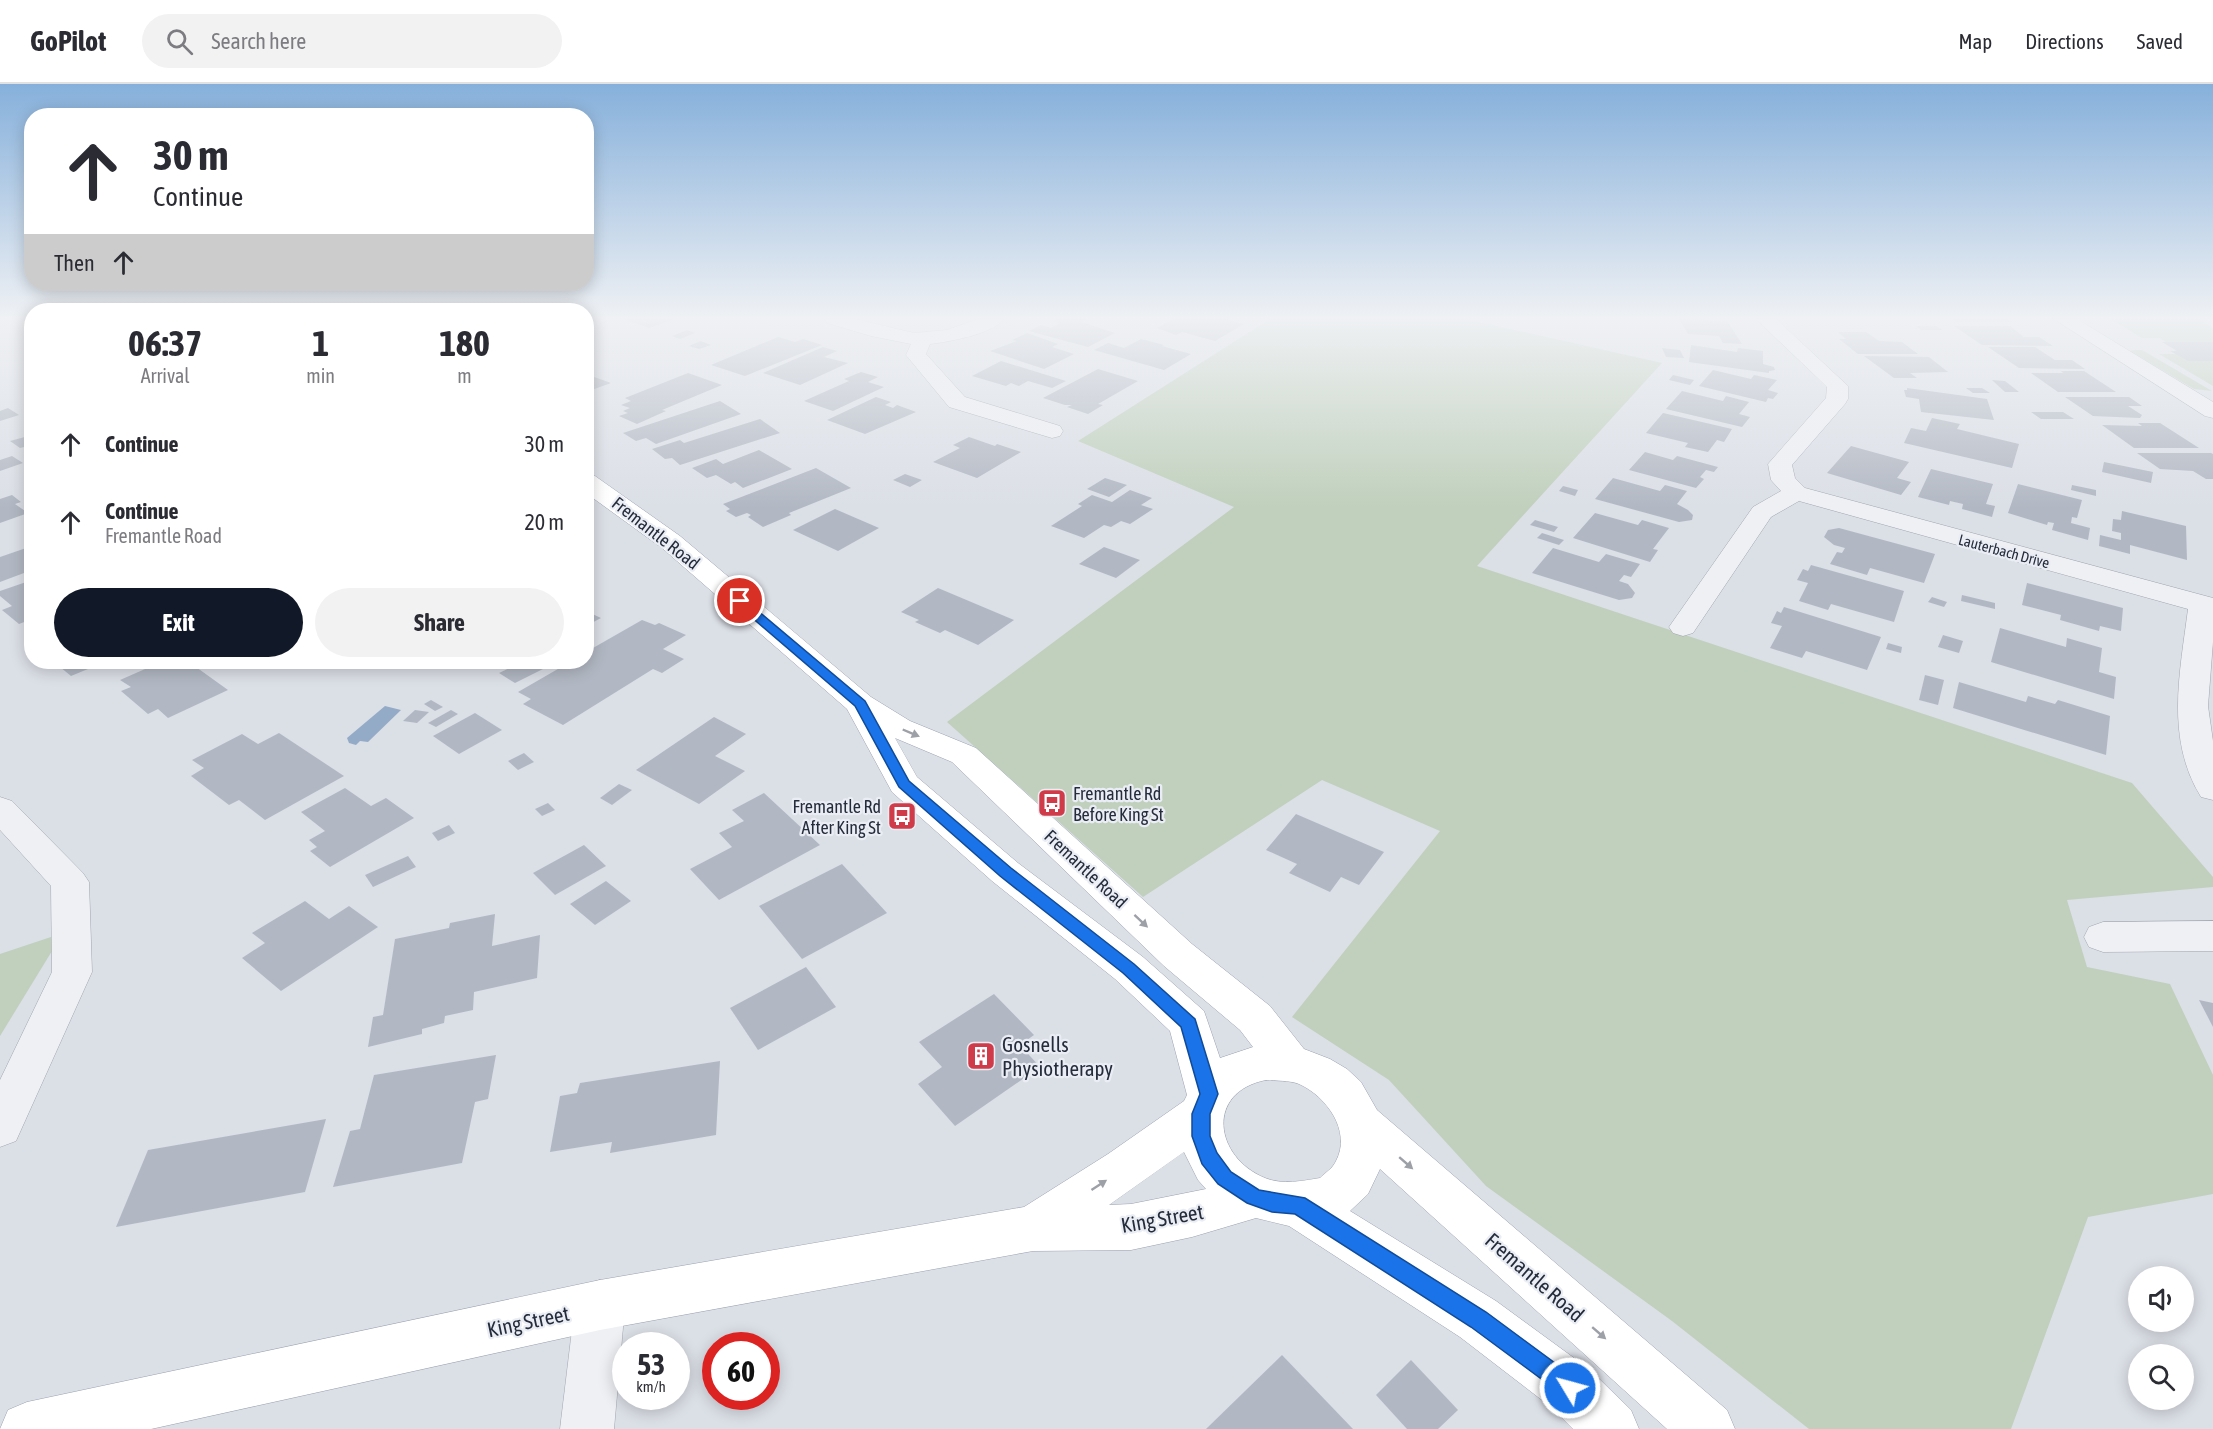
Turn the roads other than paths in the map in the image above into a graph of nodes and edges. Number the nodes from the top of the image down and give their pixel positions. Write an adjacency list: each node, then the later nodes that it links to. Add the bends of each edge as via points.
1 (939, 382): 5 (street, via 957,402)
2 (1833, 382): 7 (street, via 1838,386 1838,399 1780,464 1783,480)
3 (2165, 382): 4 (street)
4 (2213, 411)
5 (1052, 431)
6 (594, 487): 10 (main road, Fremantle Road, via 671,543)
7 (1796, 493): 8 (street, Lauterbach Drive); 9 (street, via 1762,512)
8 (2208, 606): 11 (street, via 2192,706 2199,758)
9 (1683, 627)
10 (860, 704): 15 (main road, Fremantle Road, one-way to 15, via 898,728 964,755 1178,955 1255,1018); 16 (main road, Fremantle Road, via 904,784 1189,1023)
11 (2213, 789)
12 (0, 809): 18 (street, via 70,882 72,972)
13 (2213, 936): 14 (street)
14 (2103, 937)
15 (1290, 1064): 16 (main road, via 1266,1062 1242,1067 1223,1078); 17 (main road, via 1314,1071 1335,1084)
16 (1205, 1104): 19 (main road, via 1201,1136 1209,1158 1225,1178); 20 (main road, King Street, one-way to 16, via 1124,1169)
17 (1362, 1124): 19 (main road, via 1364,1147 1358,1168 1335,1195); 25 (main road, Fremantle Road, one-way to 25)
18 (0, 1127)
19 (1276, 1201): 20 (main road, King Street, via 1131,1227); 24 (main road, via 1478,1319 1570,1388)
20 (1033, 1228): 21 (main road, King Street)
21 (600, 1305): 22 (main road, King Street); 23 (street)
22 (27, 1429)
23 (586, 1429)
24 (1612, 1429)
25 (1708, 1429)

